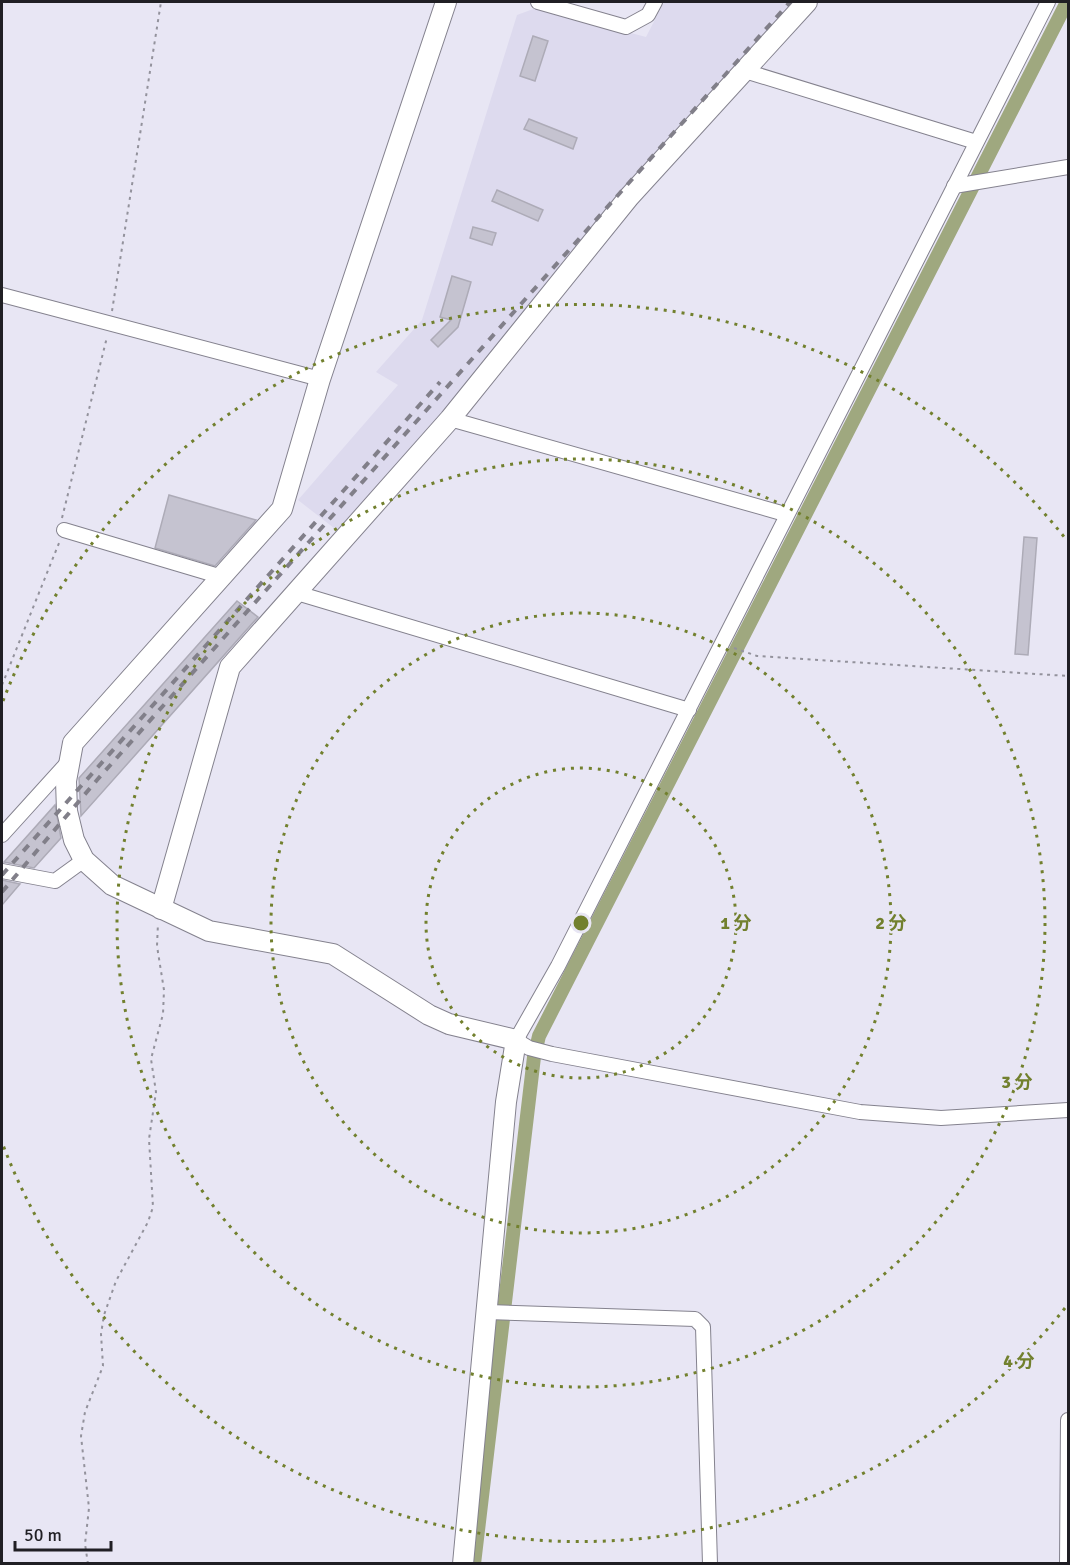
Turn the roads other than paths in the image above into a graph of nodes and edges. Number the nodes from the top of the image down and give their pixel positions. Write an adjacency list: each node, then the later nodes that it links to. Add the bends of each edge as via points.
1 (446, 2): 11 (street)
2 (538, 2): 3 (street, via 626,27 648,15)
3 (655, 2)
4 (807, 2): 6 (street)
5 (1048, 2): 7 (street)
6 (745, 71): 7 (street); 12 (street, via 629,198)
7 (976, 142): 9 (street)
8 (1068, 166): 9 (street)
9 (959, 185): 13 (street)
10 (2, 295): 11 (street)
11 (320, 379): 15 (street, via 282,509)
12 (450, 419): 13 (street); 16 (street)
13 (785, 514): 17 (street)
14 (64, 530): 15 (street)
15 (222, 577): 18 (street, via 73,743)
16 (297, 593): 17 (street); 22 (street, via 230,667)
17 (689, 710): 23 (street)
18 (70, 759): 19 (street); 20 (street, via 67,812)
19 (2, 835)
20 (84, 860): 21 (street, via 55,881); 22 (street, via 112,885)
21 (2, 871)
22 (161, 909): 23 (street, via 209,931 333,954 429,1015)
23 (522, 1044): 24 (street, via 544,1052 860,1112 941,1118); 25 (street, via 506,1102)
24 (1068, 1110)
25 (492, 1313): 28 (street); 29 (street, via 695,1319 703,1327)
26 (1068, 1420): 27 (street)
27 (1068, 1437): 30 (street)
28 (463, 1563)
29 (710, 1563)
30 (1067, 1563)

